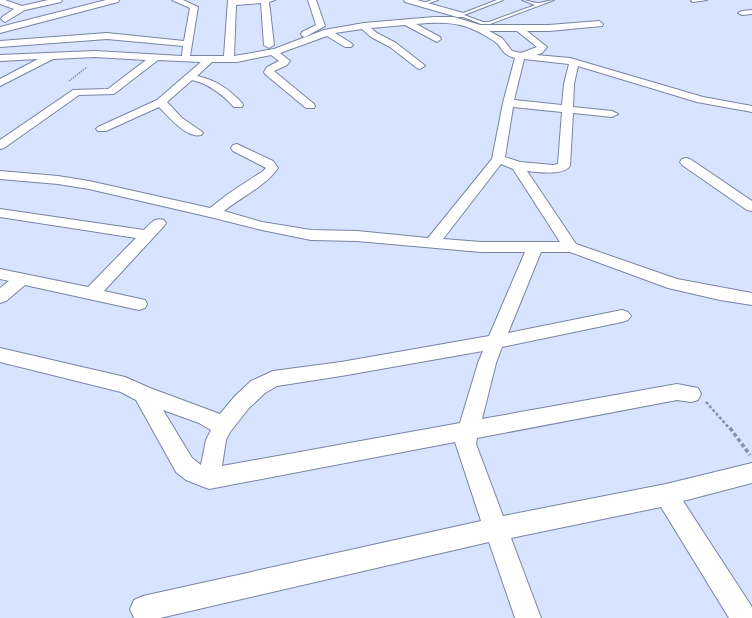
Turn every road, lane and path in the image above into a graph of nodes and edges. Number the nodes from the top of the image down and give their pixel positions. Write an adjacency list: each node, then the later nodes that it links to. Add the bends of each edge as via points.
1 (1, 0): 19 (street)
2 (92, 0): 23 (street)
3 (115, 0): 29 (street)
4 (176, 0): 33 (street, via 194,7)
5 (265, 0): 6 (street); 14 (street); 35 (street)
6 (271, 0)
7 (314, 0): 35 (street, via 321,26)
8 (408, 0): 17 (street)
9 (436, 0): 17 (lane)
10 (501, 0): 22 (lane)
11 (524, 0): 18 (lane)
12 (552, 0): 18 (lane)
13 (705, 0): 15 (lane)
14 (232, 1): 35 (street, via 235,51)
15 (693, 1)
16 (61, 2): 19 (street); 23 (street)
17 (423, 4): 22 (street)
18 (540, 5): 22 (lane, via 490,23)
19 (22, 9): 23 (street, via 8,14)
20 (752, 12): 21 (street)
21 (742, 13)
22 (457, 18): 24 (street); 27 (street)
23 (2, 21)
24 (406, 22): 26 (street); 31 (street)
25 (599, 24): 28 (street)
26 (364, 26): 30 (street); 44 (street)
27 (479, 28): 28 (street); 38 (street, via 499,40 509,53)
28 (519, 28): 38 (street, via 542,47 539,51)
29 (0, 30)
30 (327, 32): 34 (street); 35 (street)
31 (437, 39)
32 (0, 44): 33 (street, via 117,36)
33 (188, 44): 41 (street)
34 (348, 45)
35 (271, 48): 42 (street, via 237,59); 51 (street, via 285,61 269,72)
36 (104, 54): 37 (street); 39 (street); 47 (path)
37 (51, 56): 40 (street); 46 (street)
38 (520, 56): 43 (street); 49 (street)
39 (156, 57): 42 (street); 57 (street, via 110,92 77,92)
40 (0, 58)
41 (186, 58)
42 (209, 60): 45 (street)
43 (574, 63): 52 (street, via 569,84); 53 (street, via 700,100)
44 (420, 66)
45 (190, 77): 48 (street); 50 (street, via 219,86)
46 (0, 83)
47 (66, 84)
48 (161, 102): 55 (street); 56 (street, via 178,120)
49 (508, 102): 52 (street); 59 (street)
50 (238, 105)
51 (310, 106)
52 (568, 109): 54 (street); 61 (street, via 563,167 554,169)
53 (752, 109)
54 (612, 114)
55 (102, 129)
56 (197, 133)
57 (0, 145)
58 (237, 148): 65 (street, via 272,168 268,174)
59 (498, 159): 61 (street); 68 (street)
60 (686, 162): 63 (street)
61 (518, 166): 70 (street)
62 (0, 175): 65 (street, via 89,185)
63 (752, 207)
64 (0, 213): 67 (street)
65 (213, 213): 68 (street, via 311,235 357,236)
66 (159, 223): 67 (street)
67 (148, 235): 73 (street)
68 (432, 243): 69 (street, via 481,247)
69 (535, 247): 70 (street); 78 (street)
70 (571, 247): 75 (street, via 674,284)
71 (0, 274): 72 (street)
72 (22, 279): 73 (street); 74 (street)
73 (92, 293): 76 (street)
74 (0, 297)
75 (752, 299)
76 (139, 304)
77 (622, 316): 78 (street)
78 (496, 342): 82 (street, via 273,379 258,387 242,402); 83 (street, via 487,364)
79 (0, 355): 80 (street, via 125,386)
80 (143, 394): 82 (street, via 206,417); 86 (street, via 184,465 194,473)
81 (692, 394): 83 (street, via 677,392); 84 (path, via 705,401)
82 (223, 426): 86 (street, via 216,440)
83 (469, 430): 86 (street); 88 (street, via 465,444)
84 (752, 457)
85 (752, 473): 87 (street)
86 (209, 479)
87 (666, 495): 88 (street); 91 (street)
88 (496, 529): 89 (street); 90 (street)
89 (143, 609)
90 (528, 618)
91 (742, 618)

